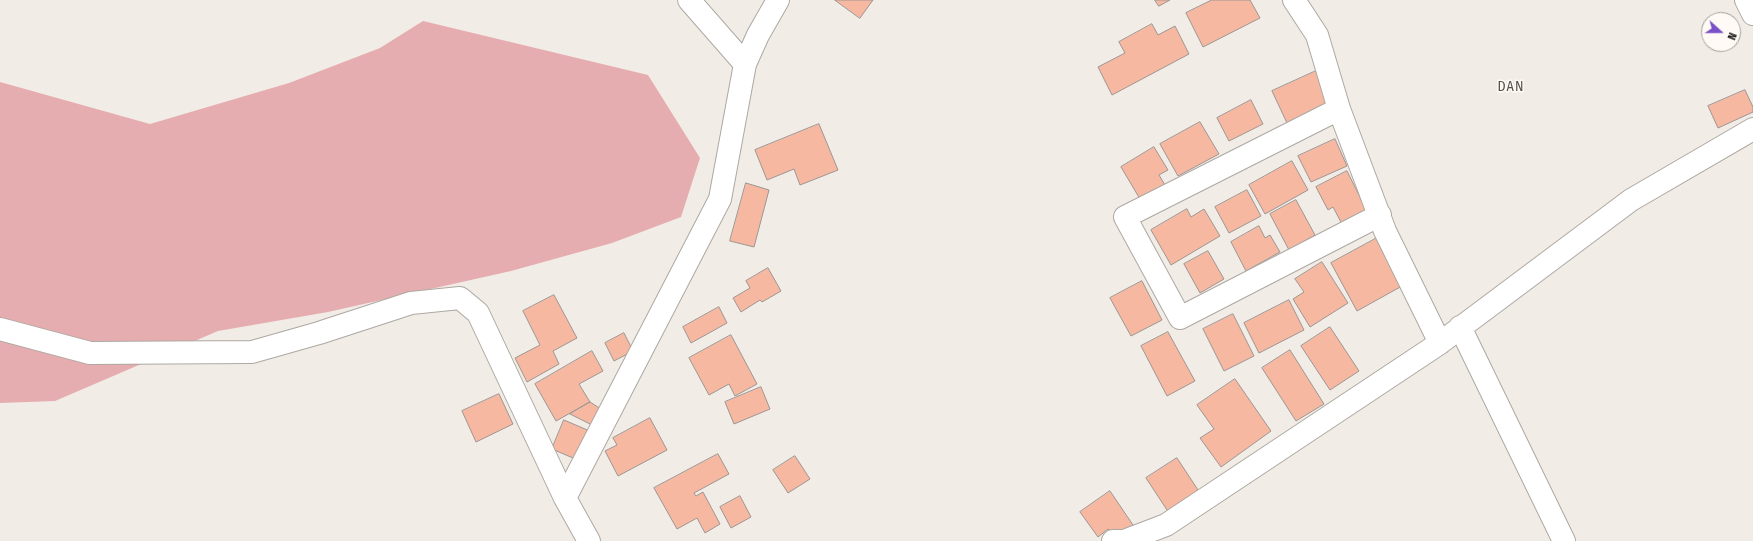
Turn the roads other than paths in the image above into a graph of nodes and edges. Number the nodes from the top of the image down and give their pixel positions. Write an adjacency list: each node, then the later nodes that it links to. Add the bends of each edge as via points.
1 (689, 0): 6 (street)
2 (1294, 0): 7 (street, via 1317,35)
3 (1746, 0): 5 (street)
4 (770, 6): 6 (street)
5 (1753, 14)
6 (745, 64): 13 (street, via 720,198)
7 (1339, 109): 9 (street); 9 (street, via 1125,217 1180,318)
8 (1753, 129): 10 (street, via 1631,200)
9 (1380, 216): 12 (street)
10 (1460, 328): 12 (street); 16 (street)
11 (0, 329): 13 (street, via 90,353 252,352 411,302 460,298 478,313)
12 (1440, 343): 15 (street, via 1166,525 1124,541)
13 (565, 498): 14 (street)
14 (589, 541)
15 (1113, 541)
16 (1564, 541)

